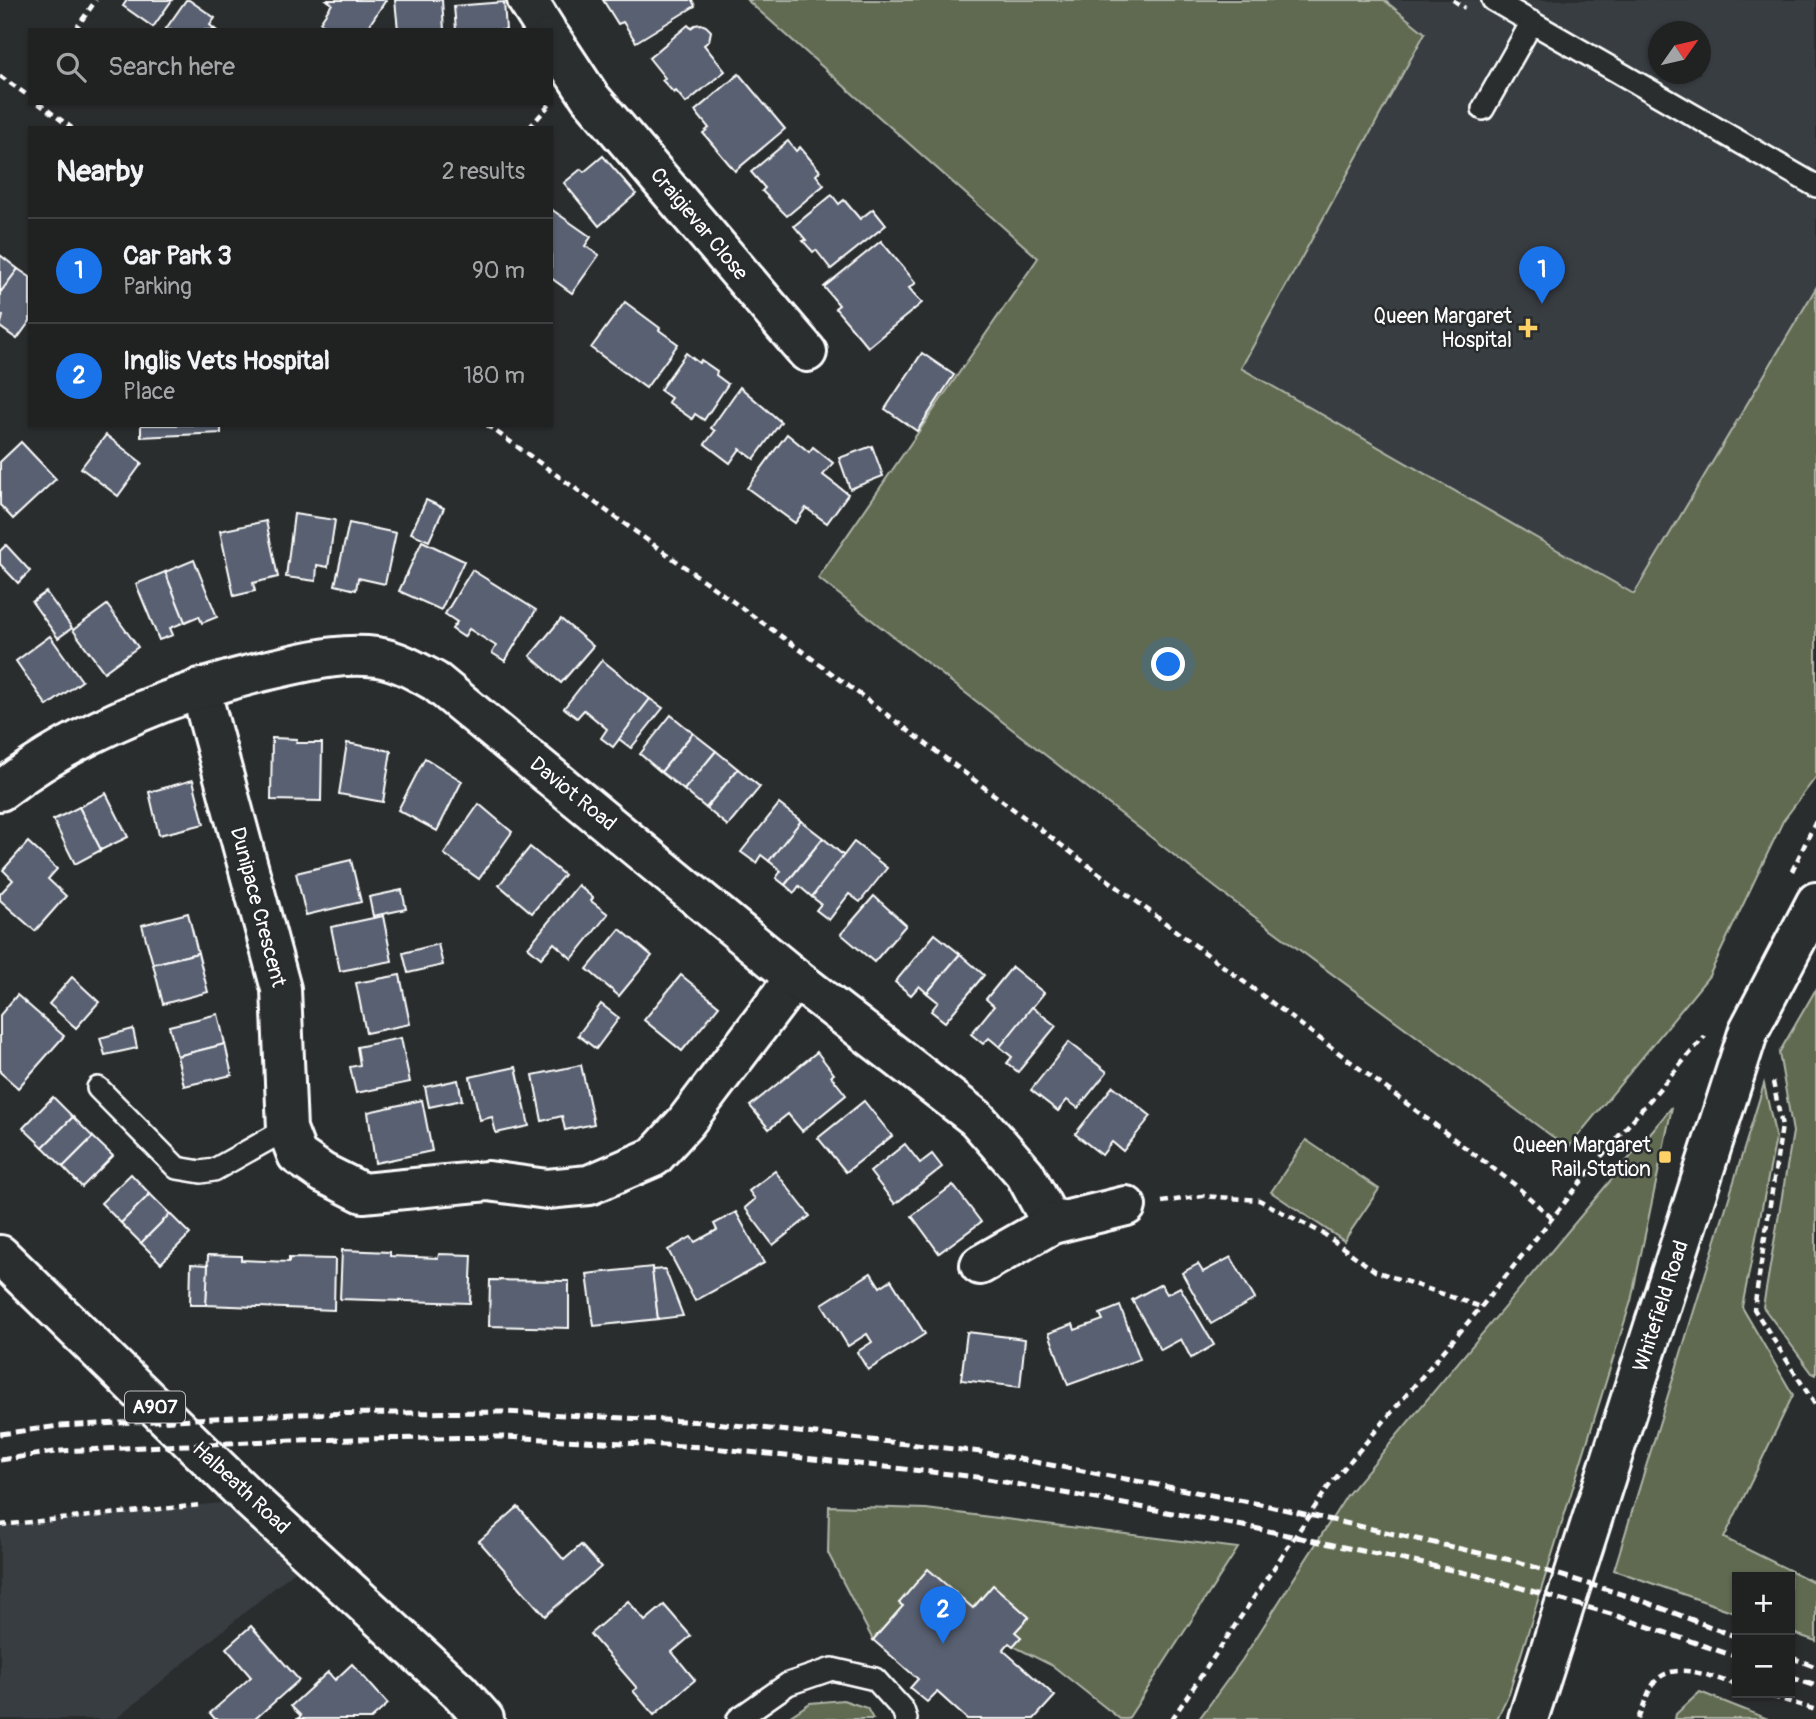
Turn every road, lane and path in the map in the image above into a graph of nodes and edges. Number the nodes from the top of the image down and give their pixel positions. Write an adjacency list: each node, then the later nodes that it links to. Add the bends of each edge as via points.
1 (96, 0): 5 (path)
2 (527, 0): 6 (street)
3 (1493, 0): 4 (lane)
4 (1532, 22): 12 (lane); 15 (lane)
5 (76, 28)
6 (545, 28)
7 (553, 41): 16 (street, Craigievar Close, via 590,97)
8 (0, 76): 9 (path)
9 (28, 96)
10 (41, 105): 13 (path)
11 (549, 105): 14 (path)
12 (1483, 109)
13 (69, 126)
14 (531, 126)
15 (1816, 186)
16 (807, 352)
17 (490, 427): 27 (path, via 806,654 1514,1184)
18 (200, 688): 19 (street, Daviot Road, via 66,747); 21 (street, Daviot Road, via 262,671 353,655 381,657 408,667 436,682); 25 (street, Dunipace Crescent, via 281,989)
19 (0, 791)
20 (1816, 902): 22 (street, Whitefield Road)
21 (795, 978): 25 (street, Dunipace Crescent, via 654,1157 589,1185 547,1189 488,1181 363,1193 297,1156); 28 (street, Daviot Road, via 976,1118 1025,1174)
22 (1749, 1030): 27 (path, via 1719,1020); 42 (street, Whitefield Road)
23 (1772, 1076): 32 (path, via 1782,1126 1754,1309)
24 (98, 1088): 25 (lane, via 177,1168 214,1170)
25 (287, 1129)
26 (1126, 1206): 28 (street); 31 (path, via 1203,1196 1259,1200 1324,1234 1376,1271)
27 (1553, 1219): 31 (path)
28 (1052, 1224): 30 (street)
29 (0, 1255): 33 (street, Halbeath Road / A907)
30 (980, 1265)
31 (1480, 1307): 41 (path, via 1329,1486)
32 (1816, 1406)
33 (251, 1500): 34 (path); 38 (street, Halbeath Road / A907)
34 (0, 1525)
35 (1732, 1684): 43 (path, via 1690,1671 1670,1673 1655,1682)
36 (1777, 1698): 37 (path)
37 (1816, 1710)
38 (484, 1719)
39 (738, 1719): 40 (lane, via 788,1684 832,1669 875,1679)
40 (906, 1719)
41 (1172, 1719)
42 (1528, 1719)
43 (1639, 1719)

